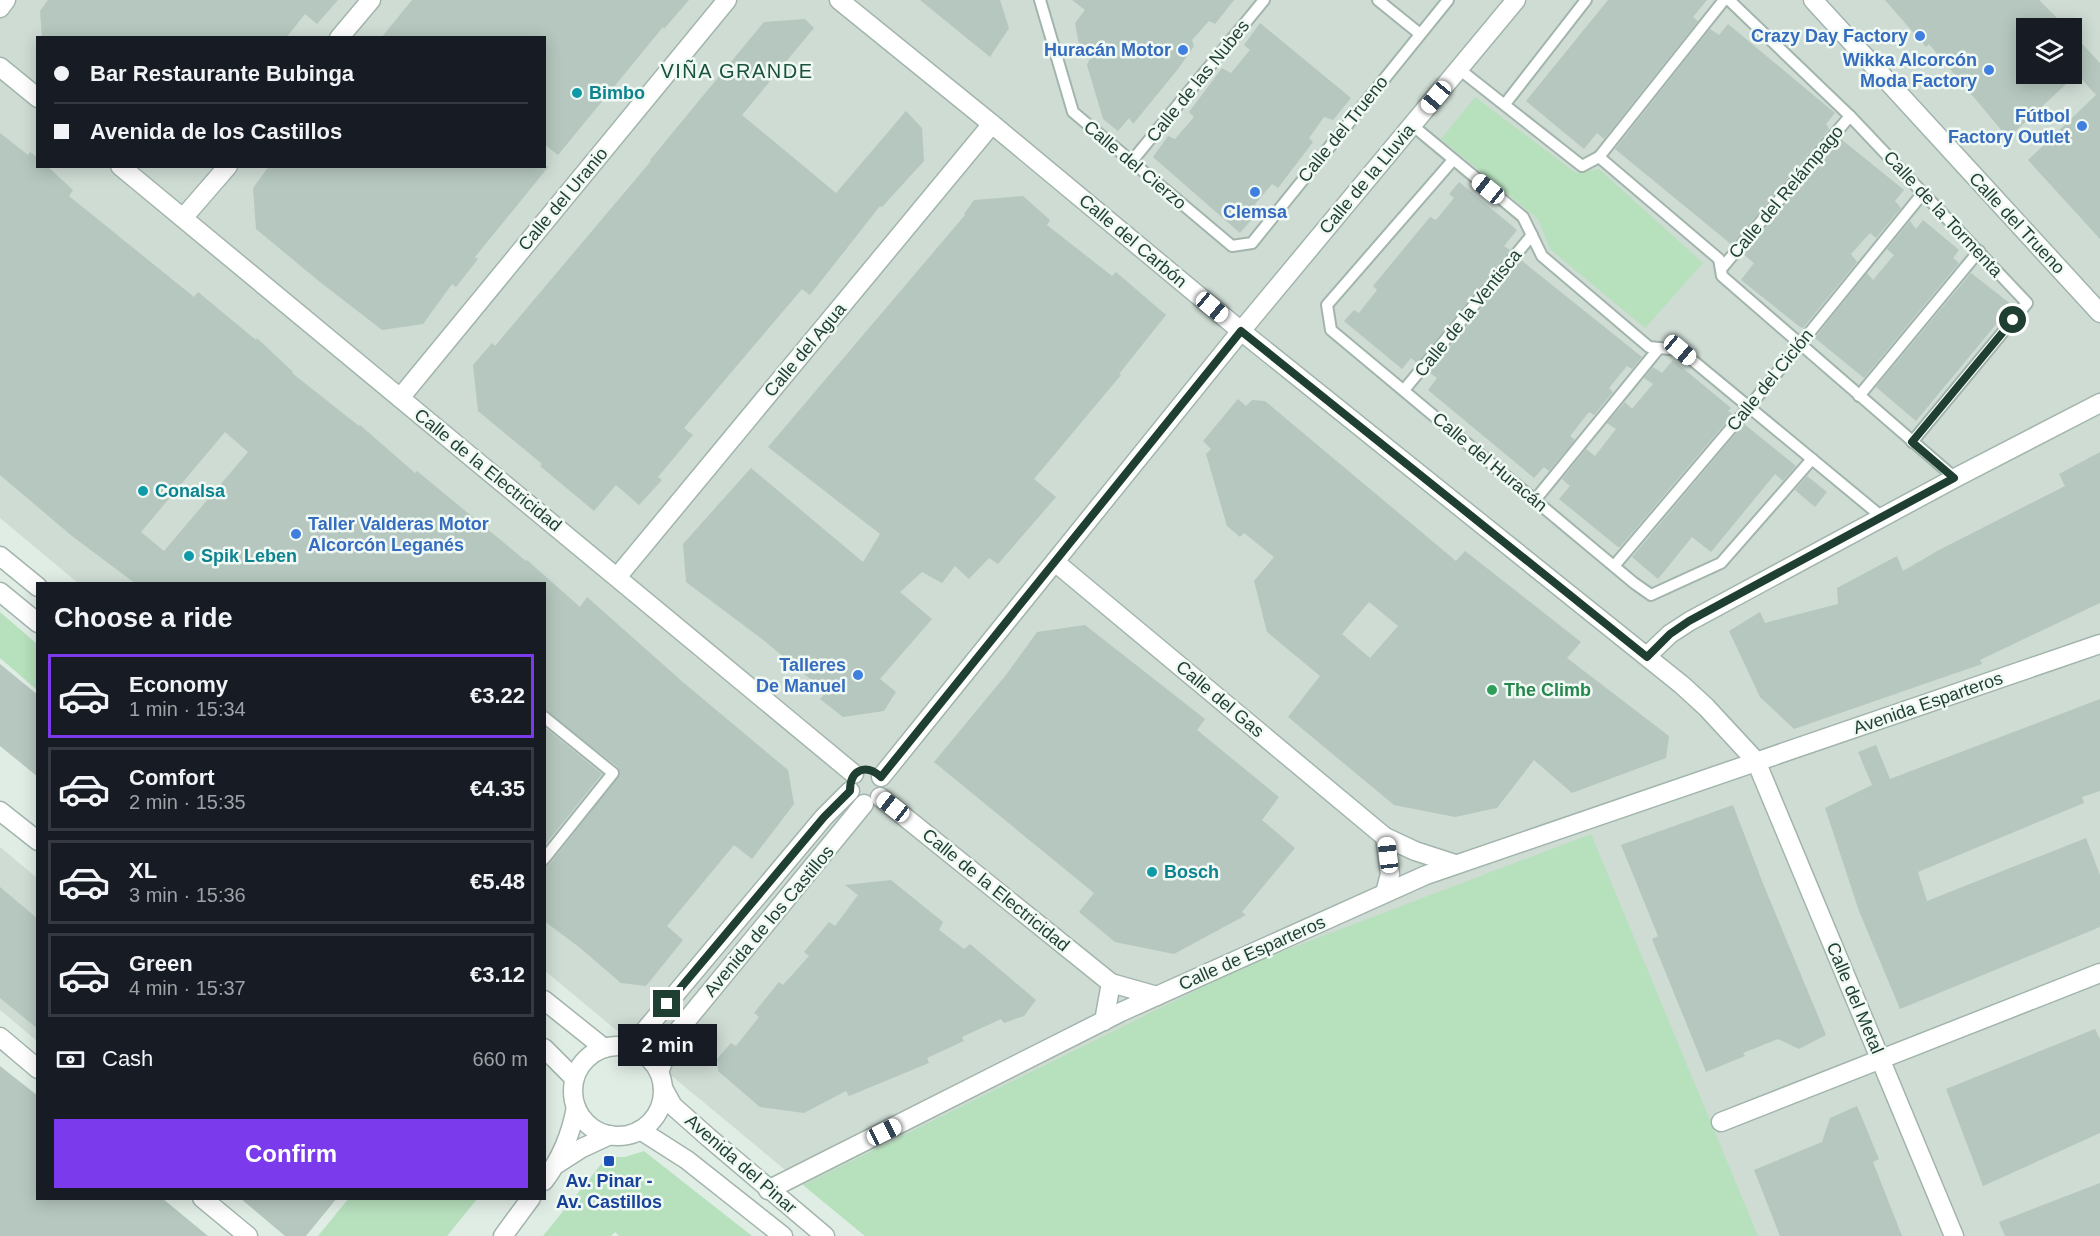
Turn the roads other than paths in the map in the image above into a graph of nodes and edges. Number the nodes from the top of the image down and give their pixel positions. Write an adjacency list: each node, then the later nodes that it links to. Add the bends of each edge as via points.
1 (6, 0): 13 (street)
2 (371, 0): 15 (street)
3 (727, 0): 40 (street, Calle del Uranio)
4 (838, 0): 21 (street, Calle del Carbón)
5 (1040, 0): 25 (lane, Calle del Cierzo, via 1073,112)
6 (1264, 0): 25 (lane, Calle de las Nubes)
7 (1378, 0): 14 (lane)
8 (1448, 0): 14 (lane, Calle del Trueno)
9 (1516, 0): 17 (street, Calle de la Lluvia)
10 (1586, 0): 19 (lane)
11 (1727, 0): 20 (lane, Calle de la Tormenta); 23 (lane)
12 (1813, 0): 34 (street, Calle del Trueno)
13 (0, 8)
14 (1420, 34): 31 (lane, Calle del Trueno, via 1252,243)
15 (341, 36)
16 (0, 67): 18 (street)
17 (1459, 69): 19 (lane); 22 (street, Calle de la Lluvia)
18 (36, 96)
19 (1505, 104): 23 (lane, via 1582,166)
20 (1850, 116): 28 (lane, Calle de la Tormenta); 33 (lane, Calle del Relámpago)
21 (992, 124): 35 (street, Calle del Carbón); 51 (street, Calle del Agua)
22 (1412, 125): 24 (lane); 35 (street, Calle de la Lluvia)
23 (1599, 157): 33 (lane, via 1719,259)
24 (1453, 160): 30 (lane, via 1522,217); 38 (lane, Calle del Huracán, via 1327,305 1331,330)
25 (1132, 161): 31 (lane, Calle del Cierzo)
26 (122, 168): 29 (street, Calle de la Electricidad)
27 (226, 168): 29 (street)
28 (1923, 193): 32 (lane, Calle de la Tormenta); 36 (lane, Calle del Ciclón)
29 (183, 219): 40 (street, Calle de la Electricidad)
30 (1532, 235): 37 (lane, via 1542,256 1649,347); 38 (lane, Calle de la Ventisca)
31 (1232, 246)
32 (1978, 251): 39 (lane); 43 (lane, Calle de la Tormenta, via 2027,303)
33 (1721, 269): 36 (lane, via 1722,276)
34 (2100, 313)
35 (1241, 331): 49 (street); 56 (street, Calle del Carbón)
36 (1800, 344): 39 (lane); 42 (lane, Calle del Ciclón)
37 (1659, 348): 42 (lane, via 1680,350); 46 (lane)
38 (1404, 390): 46 (lane, Calle del Huracán)
39 (1859, 396): 43 (lane)
40 (399, 398): 51 (street, Calle de la Electricidad)
41 (2100, 403): 45 (street)
42 (1749, 407): 44 (lane); 50 (lane, Calle del Ciclón)
43 (1912, 442): 45 (lane)
44 (1812, 459): 47 (lane); 50 (lane, Calle del Huracán, via 1721,563 1651,595)
45 (1954, 478): 47 (street)
46 (1535, 500): 50 (lane, Calle del Huracán)
47 (1882, 517): 56 (street, via 1689,621)
48 (0, 556): 52 (street)
49 (1055, 562): 59 (street); 63 (street, Calle del Gas)
50 (1614, 566)
51 (618, 576): 60 (street, Calle de la Electricidad)
52 (36, 585)
53 (0, 592): 54 (street)
54 (36, 621)
55 (2100, 645): 58 (street, Avenida Esparteros)
56 (1647, 657): 58 (street, Calle del Carbón, via 1706,707)
57 (546, 719): 65 (lane, via 613,773)
58 (1756, 761): 66 (street, Calle de Esparteros); 77 (street, Calle del Metal)
59 (881, 777): 60 (street, via 863,769); 61 (street, via 883,787)
60 (852, 782): 61 (street, via 855,800); 74 (street, Avenida de los Castillos)
61 (872, 800): 69 (street, Calle de la Electricidad); 80 (street, Avenida de los Castillos, via 673,1037)
62 (0, 811): 64 (street)
63 (1385, 837): 66 (street, Calle del Gas); 67 (street, via 1390,874)
64 (36, 840)
65 (546, 857)
66 (1455, 864): 67 (street, Calle de Esparteros)
67 (1385, 893): 70 (street, Calle de Esparteros)
68 (2100, 973): 77 (street)
69 (1111, 983): 70 (street, Calle de la Electricidad); 72 (street)
70 (1157, 996): 72 (street, Calle de Esparteros)
71 (546, 1002): 75 (street)
72 (1104, 1021): 87 (street, Calle de Esparteros)
73 (0, 1037): 78 (street)
74 (631, 1047): 75 (street); 80 (street, via 648,1057)
75 (604, 1048): 79 (street, via 590,1054)
76 (546, 1050): 79 (street)
77 (1881, 1060): 82 (street); 94 (street, Calle del Metal)
78 (36, 1067)
79 (574, 1078): 81 (street)
80 (661, 1080): 83 (street, via 661,1105); 87 (street, Avenida del Pinar, via 673,1106)
81 (576, 1107): 84 (street, via 583,1120); 85 (street, via 572,1129)
82 (1721, 1122)
83 (640, 1130): 84 (street); 92 (street, Avenida del Pinar, via 687,1160)
84 (610, 1135): 85 (street)
85 (557, 1164): 86 (street)
86 (546, 1178)
87 (768, 1190): 93 (street, Avenida del Pinar)
88 (530, 1200): 91 (street)
89 (212, 1202): 90 (street)
90 (248, 1236)
91 (503, 1236)
92 (783, 1236)
93 (825, 1236)
94 (1954, 1236)

